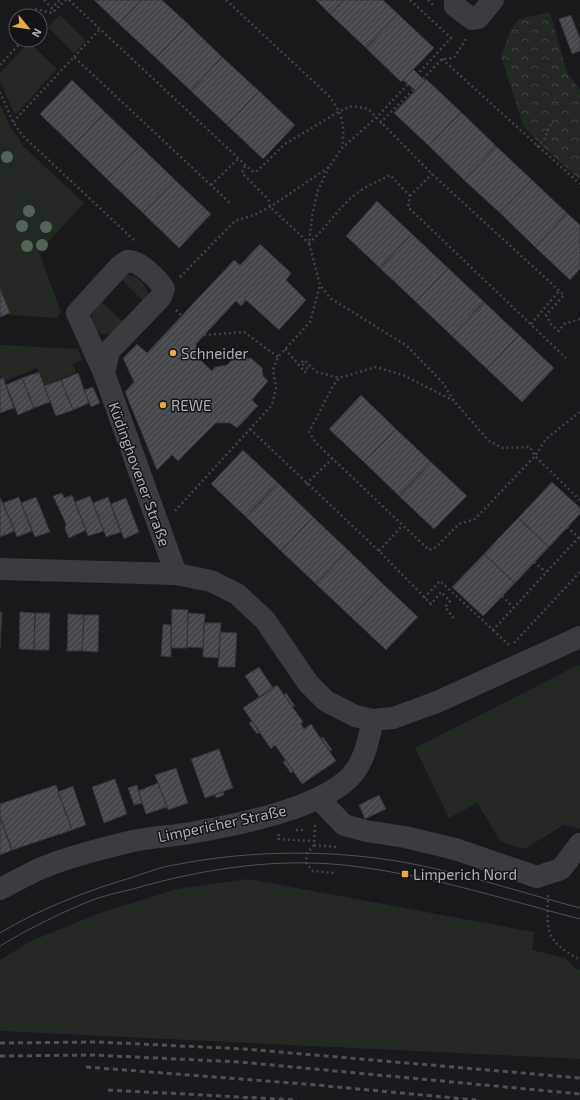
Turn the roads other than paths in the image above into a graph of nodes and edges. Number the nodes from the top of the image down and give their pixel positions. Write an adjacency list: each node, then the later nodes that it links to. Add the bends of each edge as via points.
1 (455, 0): 2 (street, via 455,6 472,19 478,18)
2 (493, 0)
3 (104, 373): 3 (street, Küdinghovener Straße, via 77,312 120,266 128,261 137,262 161,283 164,289 161,297 110,351); 5 (street, Küdinghovener Straße)
4 (0, 569): 5 (street)
5 (176, 574): 7 (street, via 211,581 237,594 265,620 308,683 326,701 355,716)
6 (580, 636): 7 (street, via 437,702 393,718)
7 (373, 720): 8 (street, Limpericher Straße, via 360,764 348,778)
8 (319, 799): 9 (street, via 344,825 455,849 537,877 561,869); 10 (street, Limpericher Straße, via 242,822 192,833 135,841 86,854 36,871)
9 (580, 844)
10 (0, 890)

